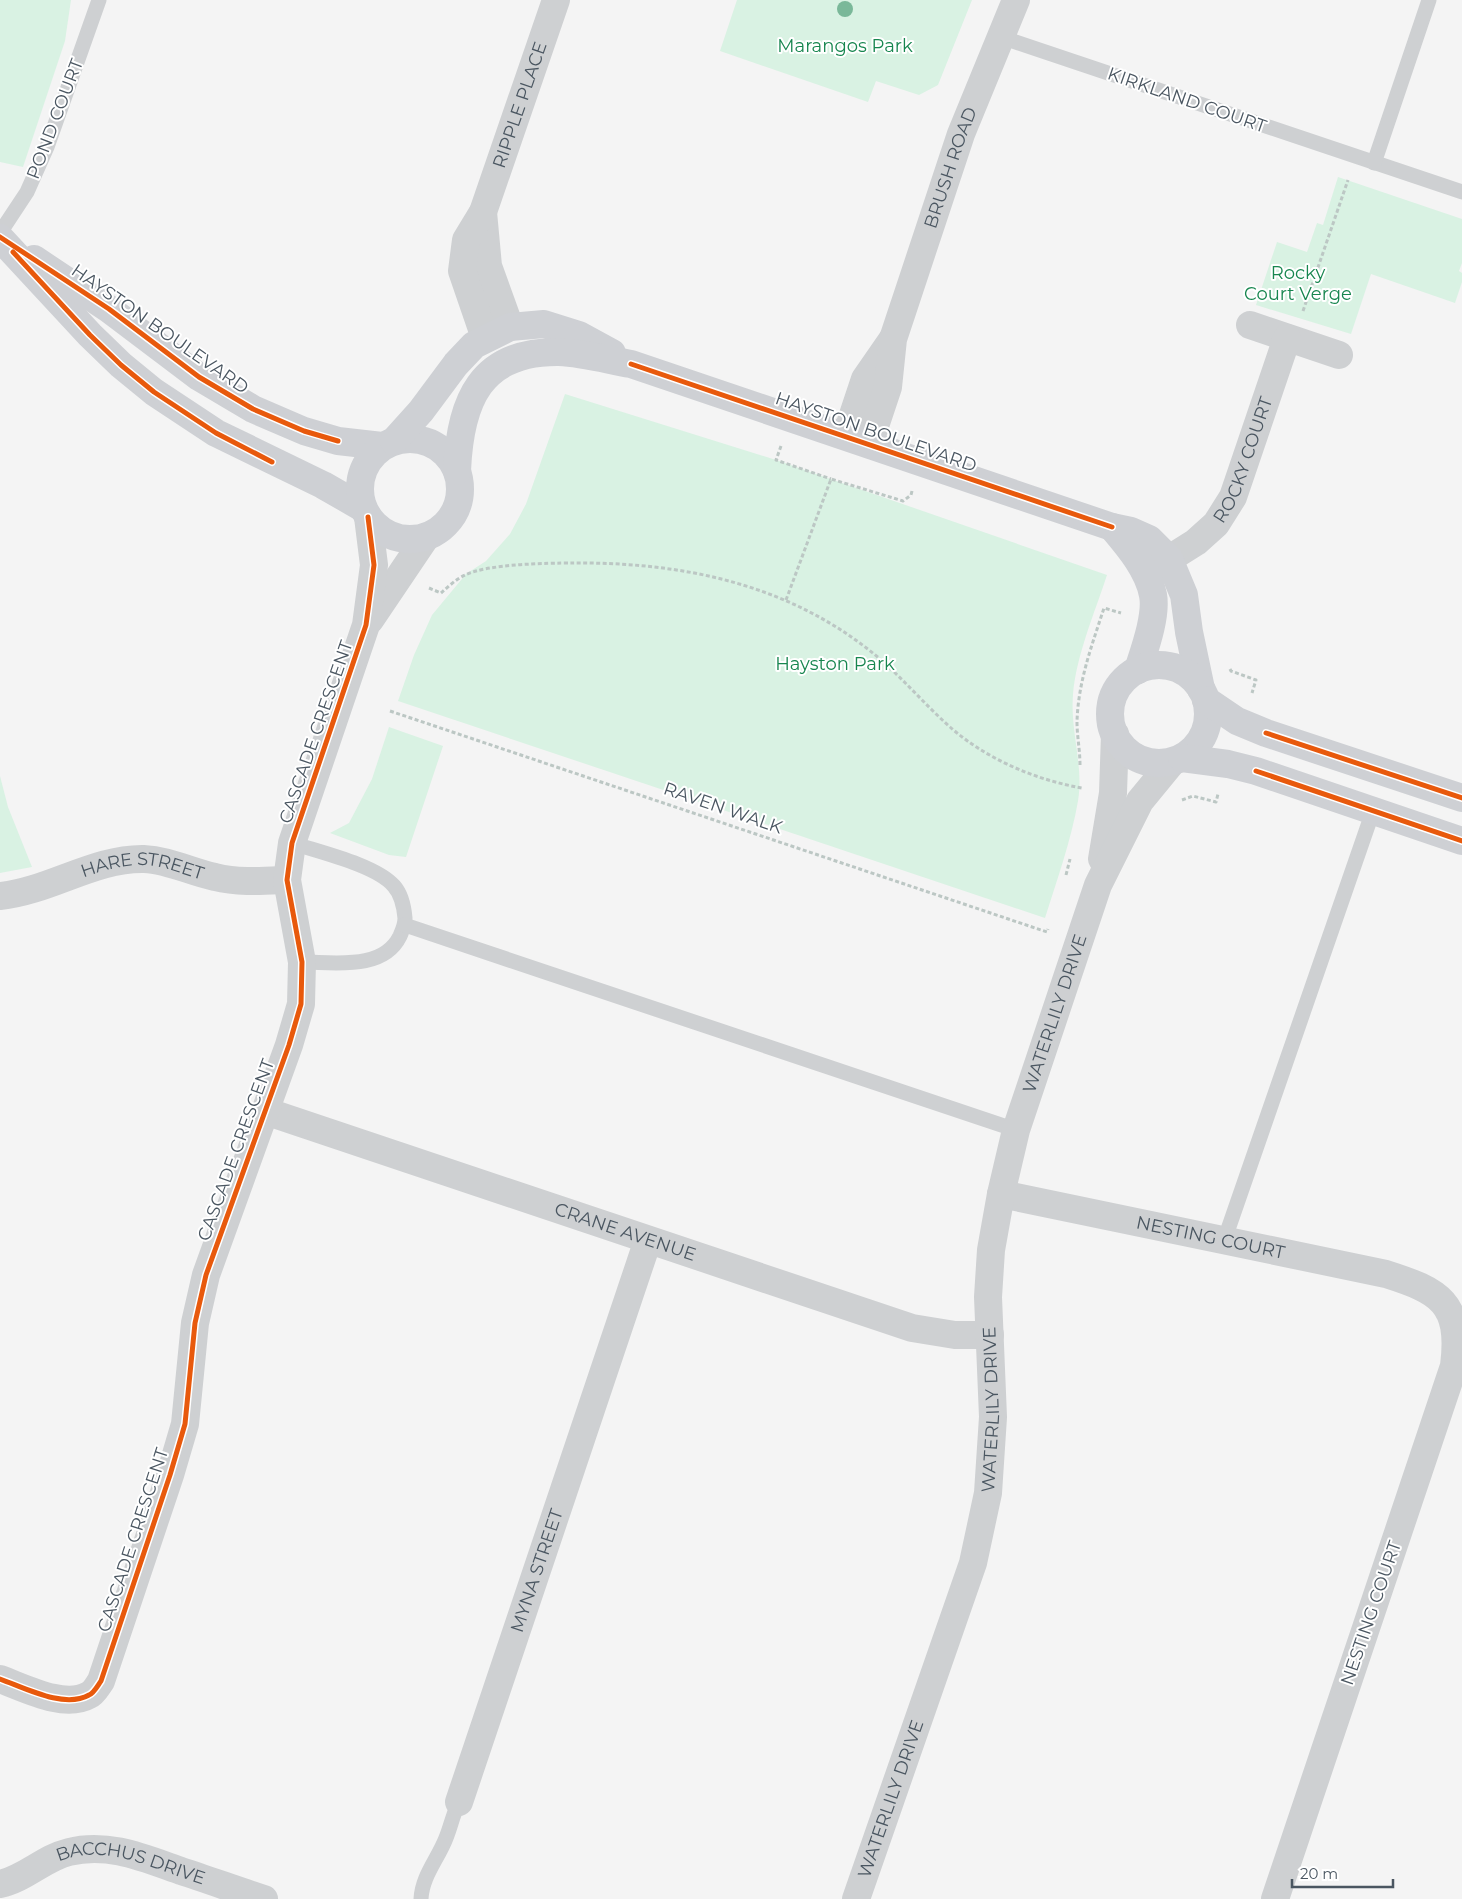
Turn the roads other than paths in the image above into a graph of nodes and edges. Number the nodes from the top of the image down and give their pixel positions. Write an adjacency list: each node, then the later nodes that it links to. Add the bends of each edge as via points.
1 (99, 0): 9 (lane, POND COURT, via 47,146 27,192)
2 (556, 0): 8 (street, RIPPLE PLACE)
3 (1016, 0): 5 (street, BRUSH ROAD)
4 (1429, 0): 6 (lane)
5 (1001, 37): 6 (lane, KIRKLAND COURT); 18 (street, BRUSH ROAD, via 961,134 893,339 888,387)
6 (1374, 163): 7 (lane, KIRKLAND COURT)
7 (1462, 192)
8 (483, 212): 12 (street, RIPPLE PLACE, via 488,266); 13 (street, RIPPLE PLACE, via 466,240 462,271)
9 (0, 233)
10 (0, 238): 19 (street, HAYSTON BOULEVARD, via 109,309 199,377 253,409 338,441); 21 (street, HAYSTON BOULEVARD, via 121,365 154,392 216,434 323,485)
11 (1250, 325): 14 (street)
12 (510, 327): 13 (street, HAYSTON BOULEVARD); 16 (street); 17 (street, HAYSTON BOULEVARD, via 544,324 579,335)
13 (485, 338): 16 (street); 19 (street, HAYSTON BOULEVARD, via 456,364 421,412)
14 (1287, 338): 15 (street); 24 (street, ROCKY COURT, via 1232,497 1216,524)
15 (1339, 355)
16 (510, 360): 17 (street, HAYSTON BOULEVARD, via 539,353 562,352); 20 (street, HAYSTON BOULEVARD, via 484,378 469,400 462,422)
17 (631, 364): 18 (street, HAYSTON BOULEVARD)
18 (857, 440): 22 (street, HAYSTON BOULEVARD)
19 (388, 444): 20 (street, via 410,438 425,440 450,457); 21 (street, via 364,467 360,495)
20 (458, 471): 23 (street, via 461,486 459,502 452,517 441,529)
21 (366, 513): 23 (street, via 379,529 394,537); 26 (street, CASCADE CRESCENT, via 374,566)
22 (1112, 527): 24 (street, HAYSTON BOULEVARD, via 1149,539); 25 (street)
23 (426, 537): 26 (street, CASCADE CRESCENT)
24 (1169, 559): 25 (street); 28 (street, HAYSTON BOULEVARD, via 1184,595)
25 (1143, 570): 27 (street, via 1153,596 1151,622)
26 (366, 625): 34 (street, CASCADE CRESCENT)
27 (1138, 670): 28 (street, via 1152,666 1180,670 1192,678); 29 (street, via 1116,691 1110,720)
28 (1204, 694): 30 (street, via 1208,716 1204,733 1196,747); 31 (street, via 1242,723)
29 (1114, 734): 30 (street, via 1132,755 1144,761); 36 (street, WATERLILY DRIVE, via 1113,793)
30 (1177, 760): 32 (street, via 1228,764 1256,771); 36 (street, WATERLILY DRIVE, via 1140,801)
31 (1462, 798)
32 (1373, 811): 33 (street); 44 (lane)
33 (1462, 841)
34 (292, 843): 35 (street, CASCADE CRESCENT); 38 (lane, via 375,871 394,886 404,905)
35 (287, 880): 37 (street, HARE STREET, via 241,881 144,859 106,864 55,883); 39 (street, CASCADE CRESCENT)
36 (1098, 885): 41 (street, WATERLILY DRIVE)
37 (0, 896)
38 (405, 925): 39 (lane, via 396,944 377,958 356,962); 41 (lane)
39 (302, 962): 40 (street, CASCADE CRESCENT, via 301,1004 290,1045)
40 (265, 1111): 43 (street, CRANE AVENUE); 47 (street, CASCADE CRESCENT, via 206,1275 195,1323 185,1424 101,1681 91,1695 76,1700 58,1699)
41 (1016, 1130): 42 (street, WATERLILY DRIVE)
42 (1001, 1194): 44 (street, NESTING COURT); 46 (street, WATERLILY DRIVE, via 991,1250)
43 (648, 1240): 46 (street, CRANE AVENUE, via 912,1328 954,1335); 48 (street, MYNA STREET)
44 (1224, 1241): 45 (street, NESTING COURT, via 1386,1274 1421,1285 1443,1298)
45 (1460, 1325): 53 (street, NESTING COURT, via 1454,1366)
46 (990, 1335): 52 (street, WATERLILY DRIVE, via 993,1417 988,1493 973,1563)
47 (0, 1679)
48 (459, 1802): 51 (lane, MYNA STREET, via 440,1852 427,1874)
49 (0, 1884): 50 (street, BACCHUS DRIVE, via 52,1857 93,1848 132,1854)
50 (264, 1899)
51 (421, 1899)
52 (856, 1899)
53 (1275, 1899)

